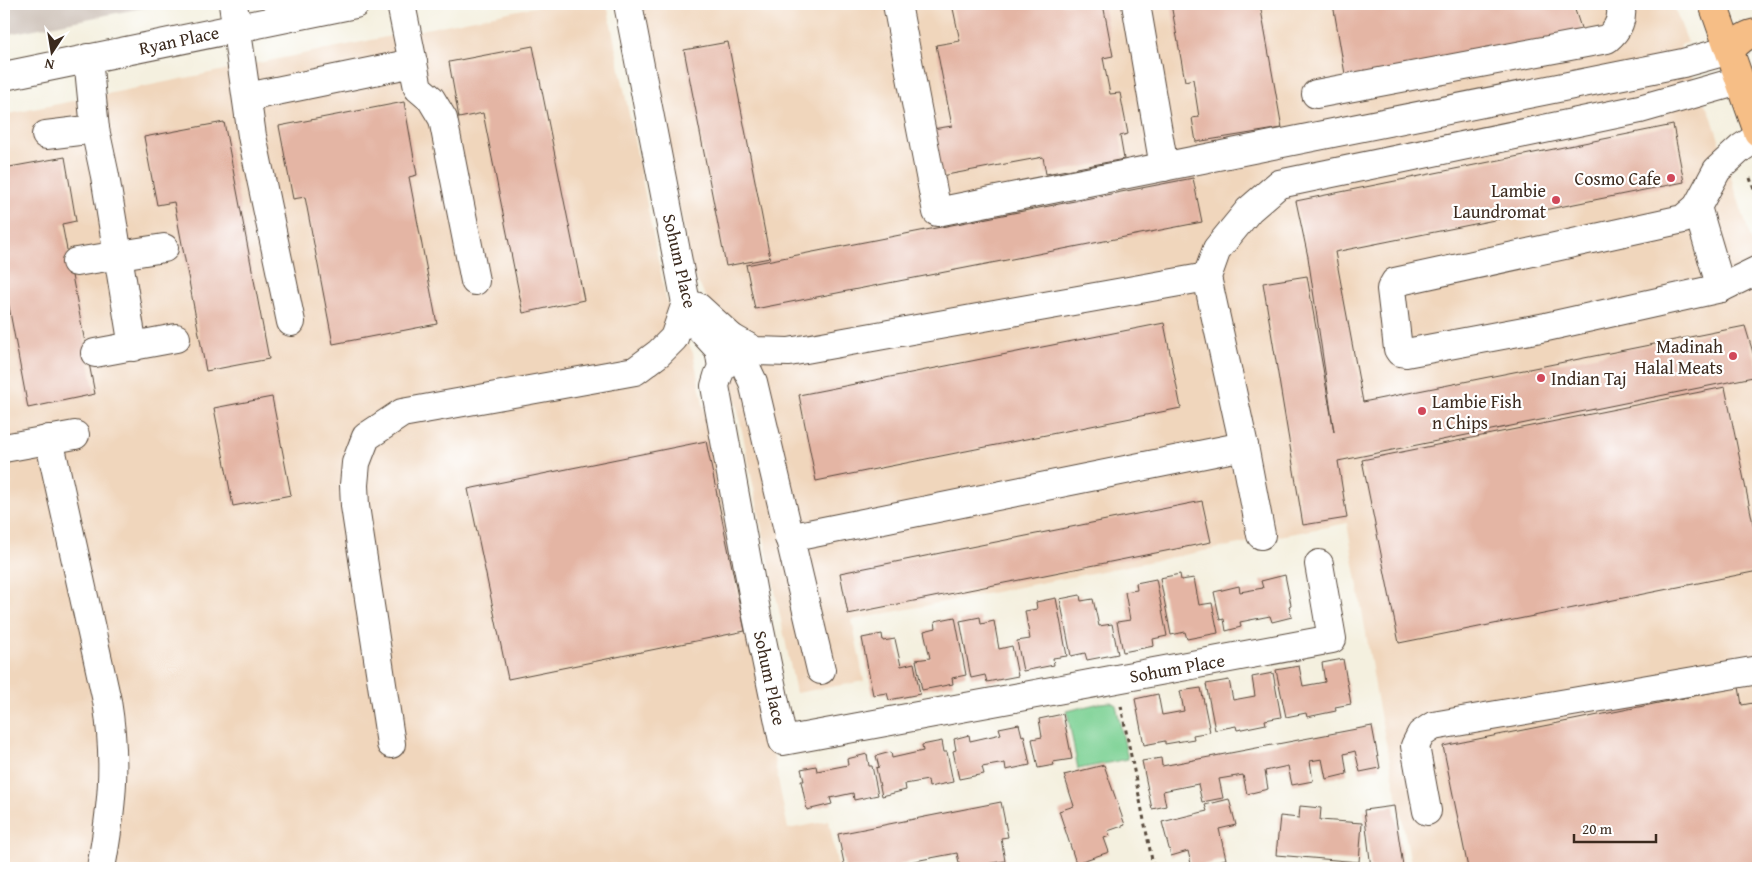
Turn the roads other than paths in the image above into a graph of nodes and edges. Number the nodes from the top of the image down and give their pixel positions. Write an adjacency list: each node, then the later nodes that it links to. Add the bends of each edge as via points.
1 (401, 4): 12 (street)
2 (628, 4): 30 (street, Sohum Place)
3 (897, 4): 21 (street, via 937,212)
4 (1136, 4): 21 (street)
5 (1620, 4): 15 (street, via 1620,22 1607,40)
6 (1713, 4): 10 (main road)
7 (341, 5): 8 (street, Ryan Place)
8 (235, 16): 11 (street, Ryan Place); 16 (street)
9 (1758, 33): 10 (main road, via 1750,33)
10 (1730, 50): 14 (main road); 21 (street, via 1683,63)
11 (88, 58): 13 (street, Ryan Place); 17 (street)
12 (413, 63): 16 (street); 28 (street, via 418,88 431,99 443,119)
13 (4, 76)
14 (1739, 81): 18 (main road); 27 (street, via 1640,109 1279,184 1248,210 1217,249)
15 (1316, 94)
16 (247, 97): 31 (street, via 252,136)
17 (95, 129): 19 (street); 24 (street)
18 (1758, 132)
19 (46, 135)
20 (1758, 138): 22 (street, via 1740,148 1717,170)
21 (1164, 167)
22 (1697, 207): 29 (street); 29 (street, via 1684,219 1395,282 1391,289 1398,349 1406,353 1546,327)
23 (164, 248): 24 (street)
24 (118, 254): 25 (street); 34 (street)
25 (76, 262)
26 (1758, 270): 29 (street)
27 (1207, 277): 33 (street, via 789,352 755,351); 36 (street)
28 (476, 281)
29 (1721, 288)
30 (686, 303): 33 (street, via 698,307); 40 (street, Sohum Place, via 696,324 719,349 722,367 715,386 783,741 1332,639); 43 (street, via 674,338 635,371 402,412 366,437 356,462 355,506)
31 (291, 322)
32 (176, 338): 34 (street)
33 (732, 338): 39 (street, via 753,382)
34 (133, 347): 35 (street)
35 (95, 353)
36 (1244, 446): 38 (street); 39 (street)
37 (4, 448): 45 (street, via 62,437 112,731 110,823)
38 (1261, 535)
39 (789, 538): 41 (street)
40 (1319, 564)
41 (821, 670)
42 (1758, 670): 44 (street, via 1433,726 1421,734 1415,746)
43 (391, 744)
44 (1427, 811)
45 (101, 868)

